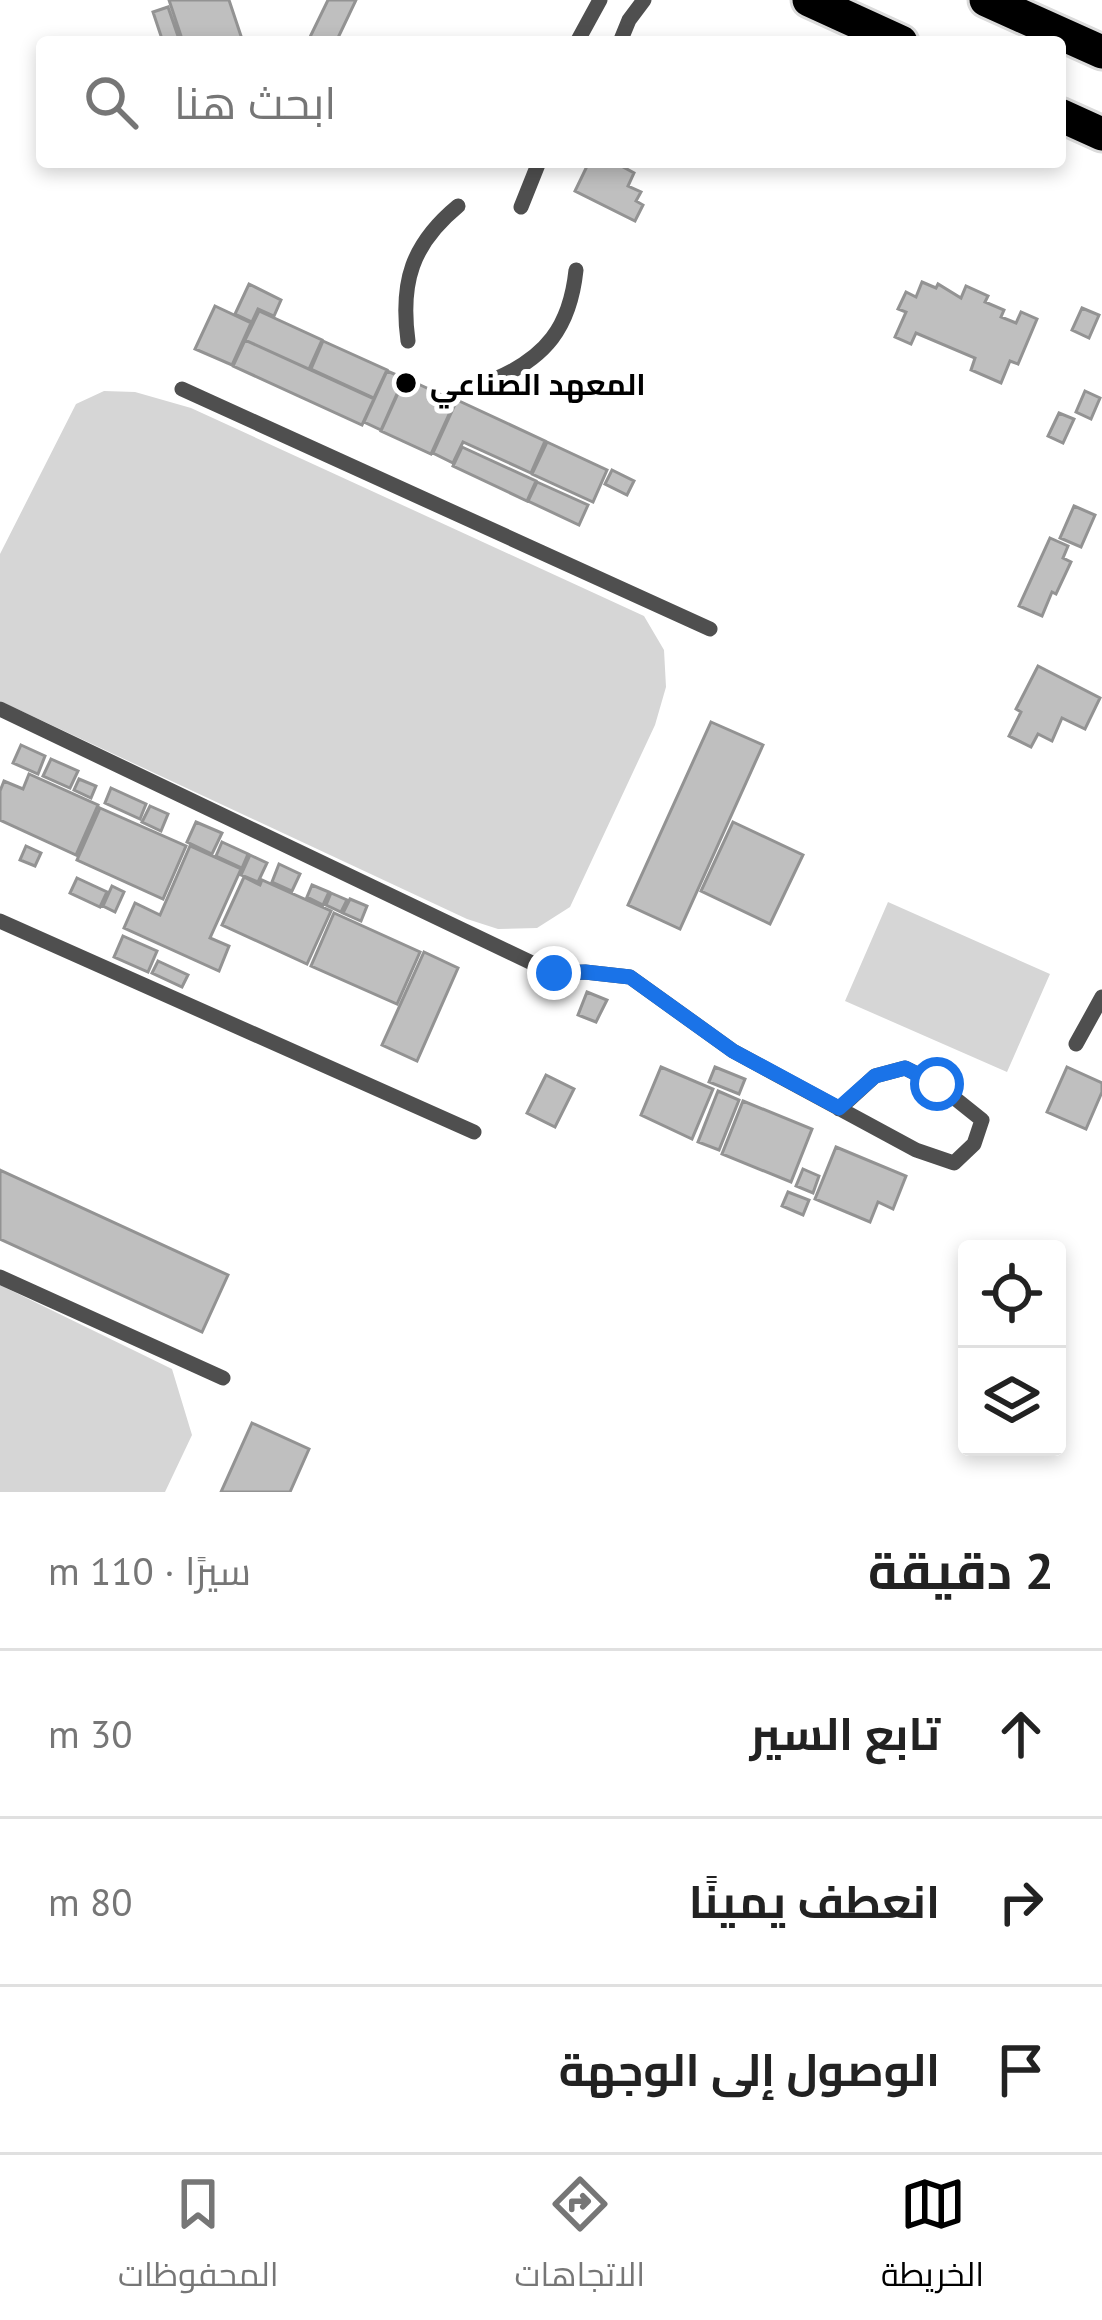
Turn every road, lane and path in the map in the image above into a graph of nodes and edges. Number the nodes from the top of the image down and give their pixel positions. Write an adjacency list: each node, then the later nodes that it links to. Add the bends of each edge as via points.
1 (600, 0): 5 (lane)
2 (644, 0): 6 (lane)
3 (809, 0): 7 (highway)
4 (986, 0): 8 (highway)
5 (580, 36)
6 (622, 36)
7 (888, 36)
8 (1102, 52)
9 (1066, 118): 10 (highway)
10 (1102, 134)
11 (537, 168): 13 (lane)
12 (458, 206): 15 (lane, via 412,265)
13 (521, 207)
14 (576, 270): 16 (lane, via 553,339)
15 (408, 341)
16 (493, 380)
17 (182, 389): 18 (lane)
18 (710, 629)
19 (0, 710): 23 (lane, via 554,973 630,977 733,1051)
20 (0, 921): 24 (lane)
21 (1102, 998): 22 (lane)
22 (1076, 1044)
23 (839, 1108): 23 (lane, via 954,1163 974,1144 982,1120 905,1068 875,1076)
24 (474, 1132)
25 (0, 1277): 26 (lane)
26 (223, 1378)

